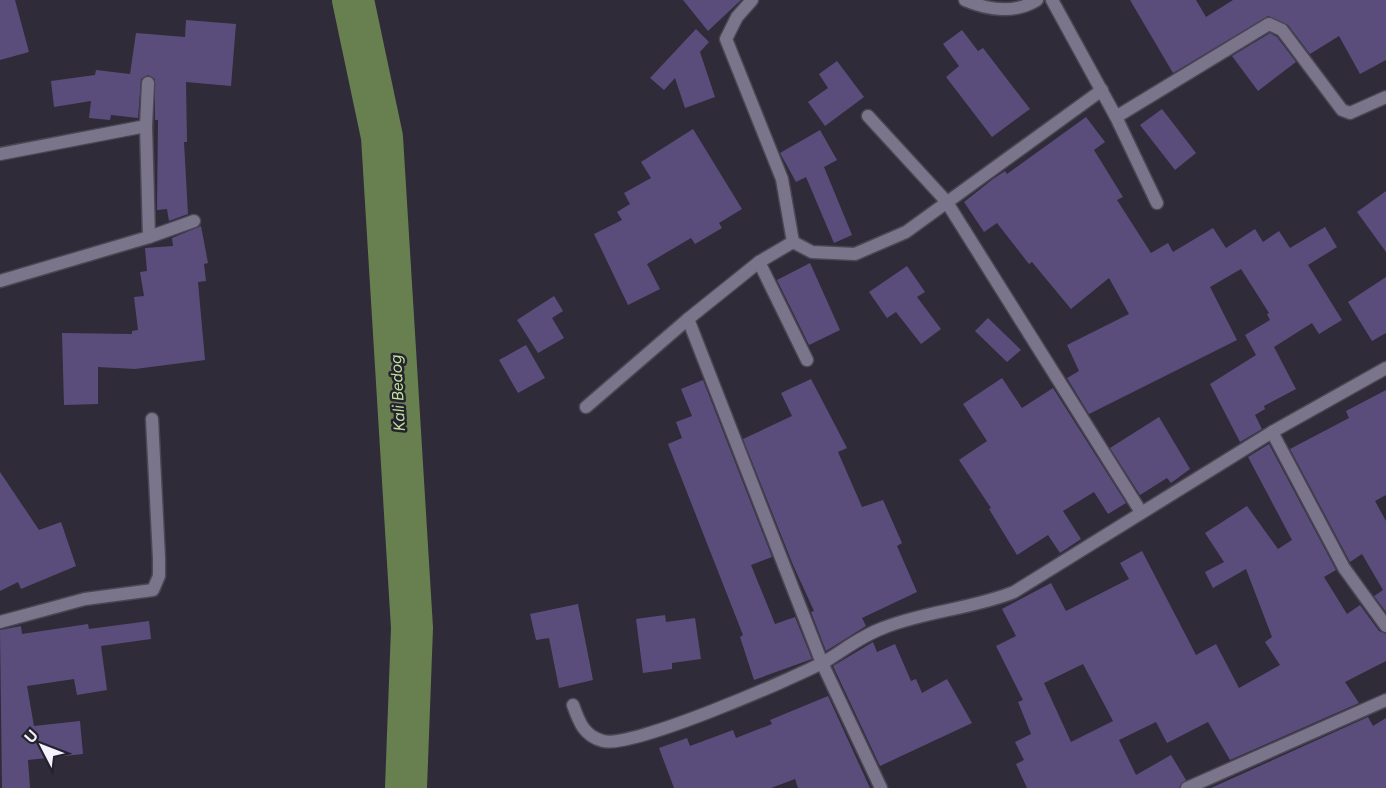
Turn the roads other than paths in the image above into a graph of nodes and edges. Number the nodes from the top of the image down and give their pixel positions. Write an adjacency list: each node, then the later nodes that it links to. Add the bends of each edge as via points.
1 (752, 0): 16 (street, via 737,17 726,39 782,179)
2 (965, 0): 3 (street, via 1000,9 1020,8)
3 (1037, 0)
4 (1052, 0): 6 (street)
5 (148, 83): 10 (street)
6 (1102, 90): 9 (street); 12 (street)
7 (1386, 97): 9 (street, via 1350,113 1342,110 1282,30 1269,24)
8 (868, 116): 12 (street)
9 (1116, 117): 13 (street)
10 (146, 126): 11 (street); 15 (street)
11 (0, 154)
12 (946, 201): 16 (street, via 906,232 855,254 812,252); 25 (street)
13 (1157, 202)
14 (194, 221): 15 (street)
15 (149, 237): 18 (street)
16 (793, 242): 17 (street)
17 (759, 262): 19 (street); 20 (street)
18 (0, 280)
19 (688, 319): 22 (street); 28 (street)
20 (807, 360)
21 (1386, 368): 24 (street)
22 (586, 407)
23 (152, 419): 26 (street, via 159,558 159,576 153,590 85,598)
24 (1272, 432): 25 (street); 27 (street, via 1344,568)
25 (1141, 512): 28 (street, via 1014,592 885,627)
26 (0, 622)
27 (1386, 626)
28 (822, 663): 30 (street, via 663,731 619,743 589,734 580,724); 31 (street)
29 (1386, 699): 32 (street)
30 (573, 705)
31 (881, 788)
32 (1187, 788)

